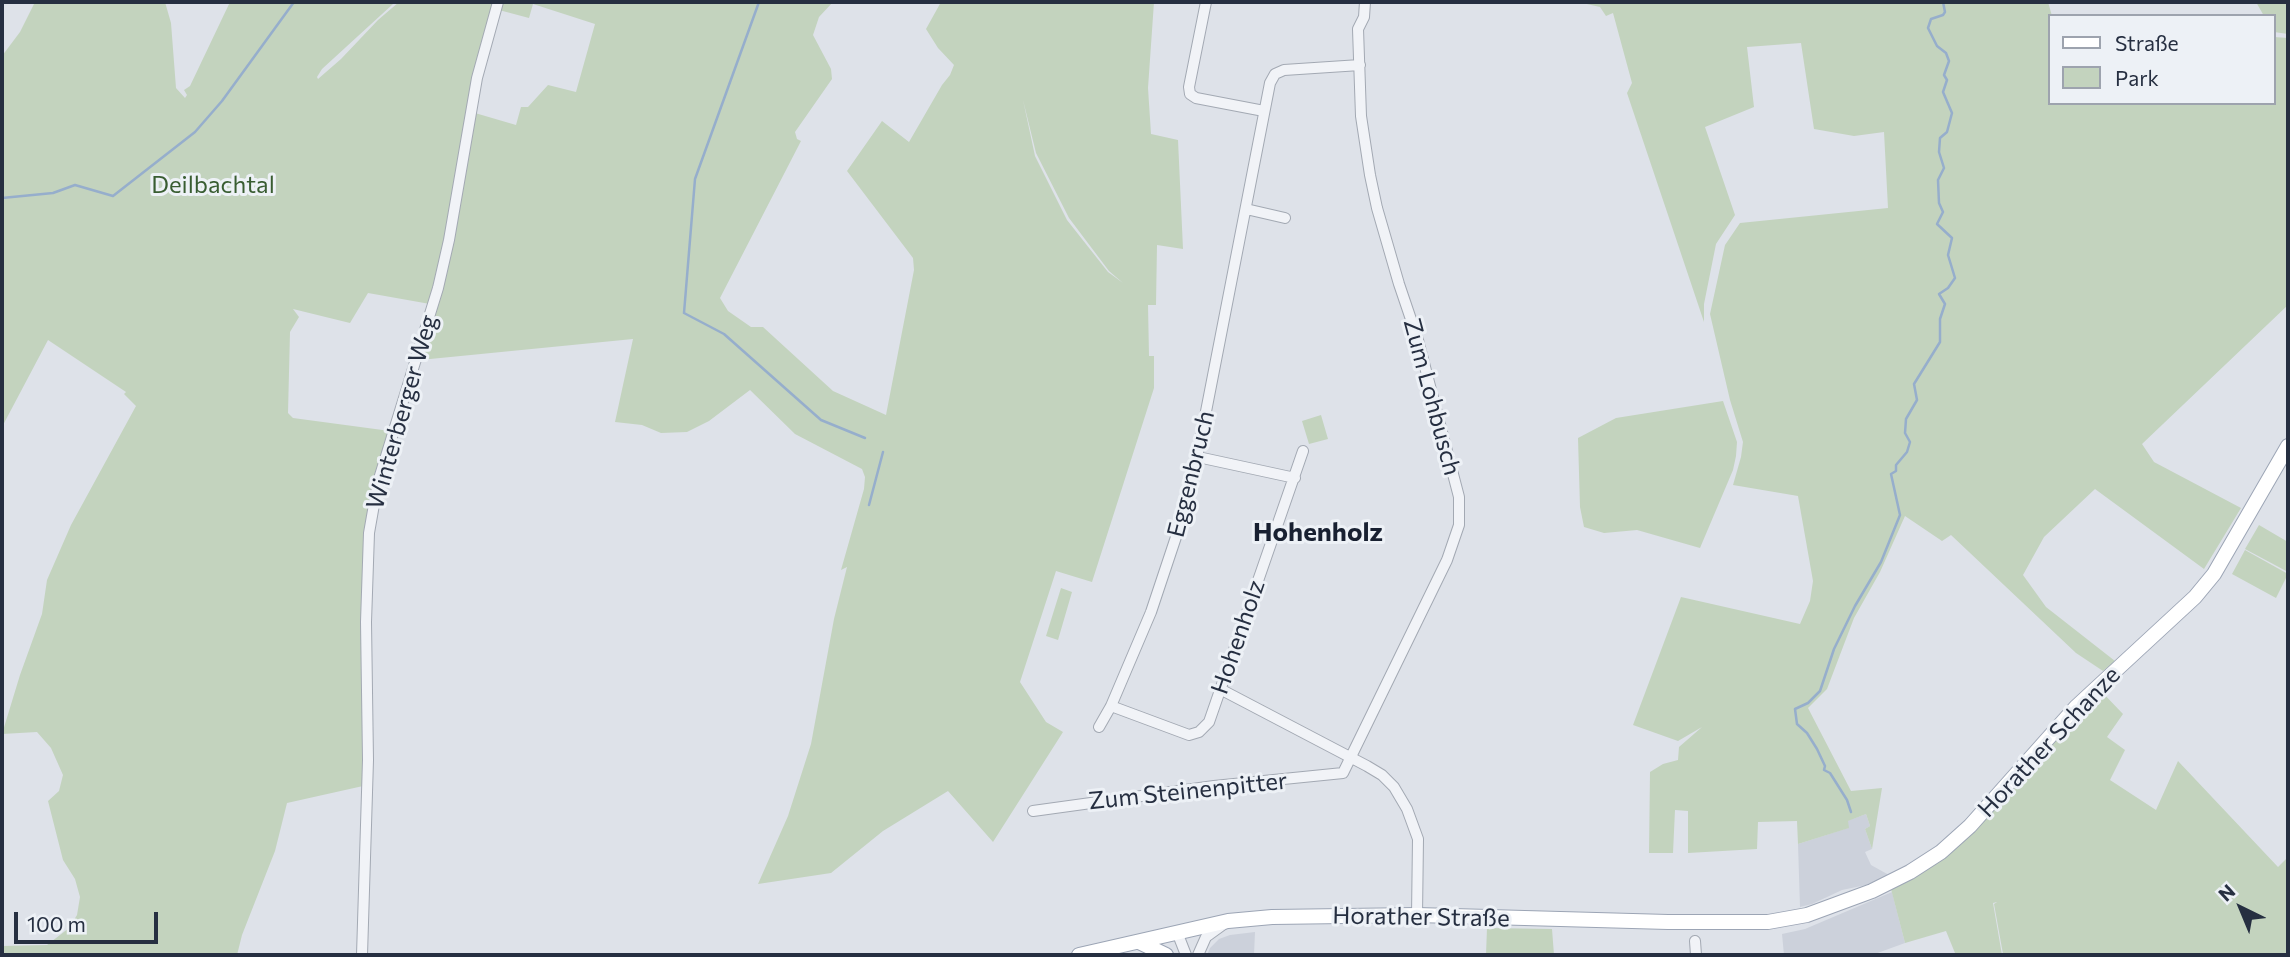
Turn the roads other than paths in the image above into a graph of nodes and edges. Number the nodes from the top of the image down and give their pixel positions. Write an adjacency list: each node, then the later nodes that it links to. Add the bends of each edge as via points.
1 (498, 2): 24 (street, Winterberger Weg, via 477,78 438,288 378,482 369,533)
2 (1206, 2): 5 (street, via 1190,94)
3 (1365, 2): 4 (street, Zum Lohbusch, via 1358,29)
4 (1360, 65): 5 (street, Eggenbruch, via 1275,74); 15 (street, Zum Lohbusch, via 1361,116 1377,208 1418,340 1460,514 1447,560)
5 (1264, 111): 6 (street, Eggenbruch)
6 (1246, 209): 7 (street); 10 (street, Eggenbruch)
7 (1285, 218)
8 (2288, 446): 20 (main road, Horather Schanze, via 2214,574 2195,597 2076,707 1970,826 1941,852 1888,884 1807,915)
9 (1303, 451): 11 (street, Hohenholz)
10 (1198, 457): 11 (street); 13 (street, Eggenbruch, via 1163,579)
11 (1295, 478): 12 (street, Hohenholz)
12 (1220, 690): 13 (street, Hohenholz, via 1209,722 1189,735); 15 (street)
13 (1111, 706): 14 (street, Eggenbruch)
14 (1099, 727)
15 (1351, 758): 16 (street, Zum Lohbusch); 18 (street, via 1394,787 1415,825)
16 (1343, 773): 17 (street, Zum Steinenpitter)
17 (1033, 810)
18 (1417, 915): 19 (main road, Horather Straße, via 1286,916); 20 (main road, Horather Straße)
19 (1228, 922): 21 (main road, Horather Straße); 28 (street, via 1206,937)
20 (1768, 922)
21 (1177, 932): 23 (main road, Horather Straße); 27 (street)
22 (1695, 941): 29 (street)
23 (1139, 942): 25 (main road, Horather Straße); 26 (main road)
24 (362, 955)
25 (1079, 955)
26 (1166, 955)
27 (1186, 955)
28 (1198, 955)
29 (1696, 955)

